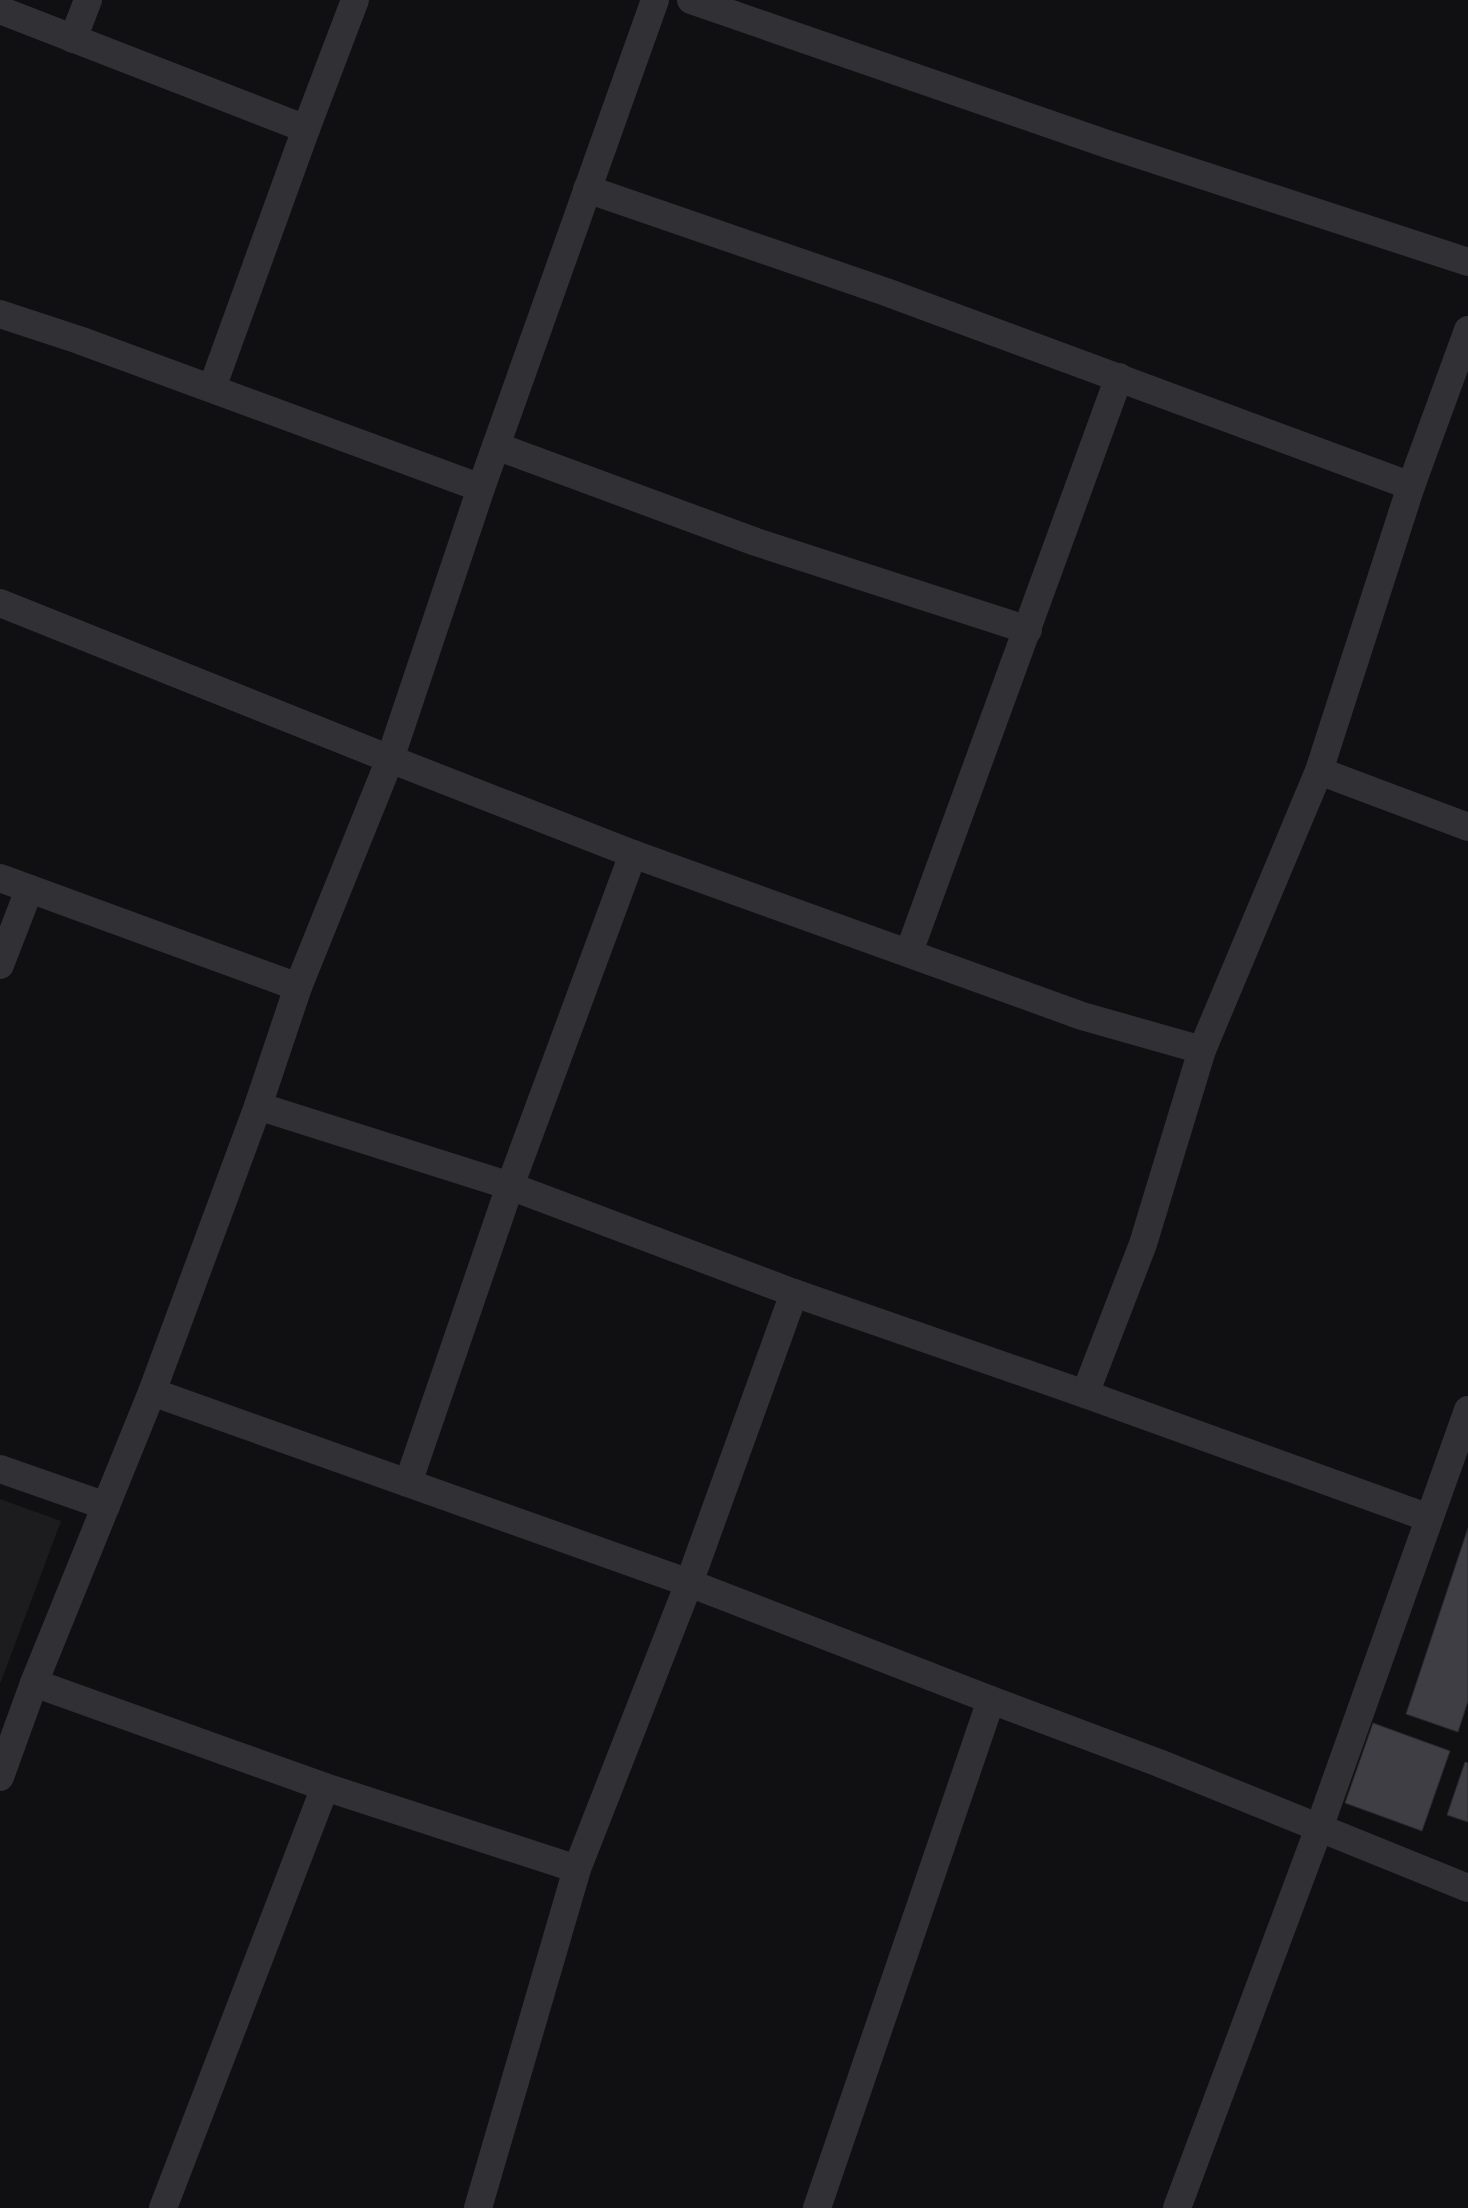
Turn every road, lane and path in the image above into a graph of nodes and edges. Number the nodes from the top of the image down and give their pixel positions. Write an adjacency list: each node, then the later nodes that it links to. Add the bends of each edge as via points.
1 (88, 0): 6 (street)
2 (355, 0): 7 (street)
3 (655, 0): 8 (street)
4 (691, 0): 9 (street, via 1110,145)
5 (0, 10): 6 (street)
6 (73, 39): 7 (street)
7 (306, 128): 13 (street)
8 (587, 189): 12 (street, via 886,292); 14 (street)
9 (1468, 262)
10 (0, 314): 13 (street)
11 (1468, 330): 15 (street)
12 (1119, 377): 15 (street); 18 (street)
13 (212, 388): 16 (street)
14 (496, 446): 16 (street); 18 (street, via 756,542)
15 (1411, 486): 20 (street)
16 (481, 488): 19 (street)
17 (0, 603): 19 (street)
18 (1028, 630): 25 (street)
19 (390, 759): 22 (street); 27 (street)
20 (1319, 771): 21 (street); 28 (street)
21 (1468, 827)
22 (633, 854): 25 (street); 30 (street)
23 (0, 878): 24 (street)
24 (29, 890): 26 (street); 27 (street)
25 (909, 952): 28 (street, via 1082,1016)
26 (0, 965)
27 (298, 986): 29 (street)
28 (1202, 1050): 33 (street, via 1143,1244)
29 (258, 1106): 30 (street); 32 (street)
30 (510, 1186): 31 (street); 36 (street)
31 (794, 1293): 33 (street); 39 (street)
32 (152, 1392): 36 (street); 37 (street)
33 (1084, 1394): 38 (street)
34 (1468, 1410): 38 (street)
35 (0, 1469): 37 (street)
36 (408, 1483): 39 (street)
37 (106, 1506): 40 (street)
38 (1429, 1518): 44 (street)
39 (689, 1583): 41 (street); 45 (street)
40 (34, 1683): 42 (street); 43 (street)
41 (991, 1700): 44 (street, via 1159,1762); 49 (street)
42 (2, 1763)
43 (325, 1787): 45 (street); 47 (street)
44 (1319, 1828): 46 (street); 50 (street)
45 (578, 1869): 48 (street)
46 (1468, 1888)
47 (163, 2208)
48 (478, 2208)
49 (818, 2208)
50 (1177, 2208)

